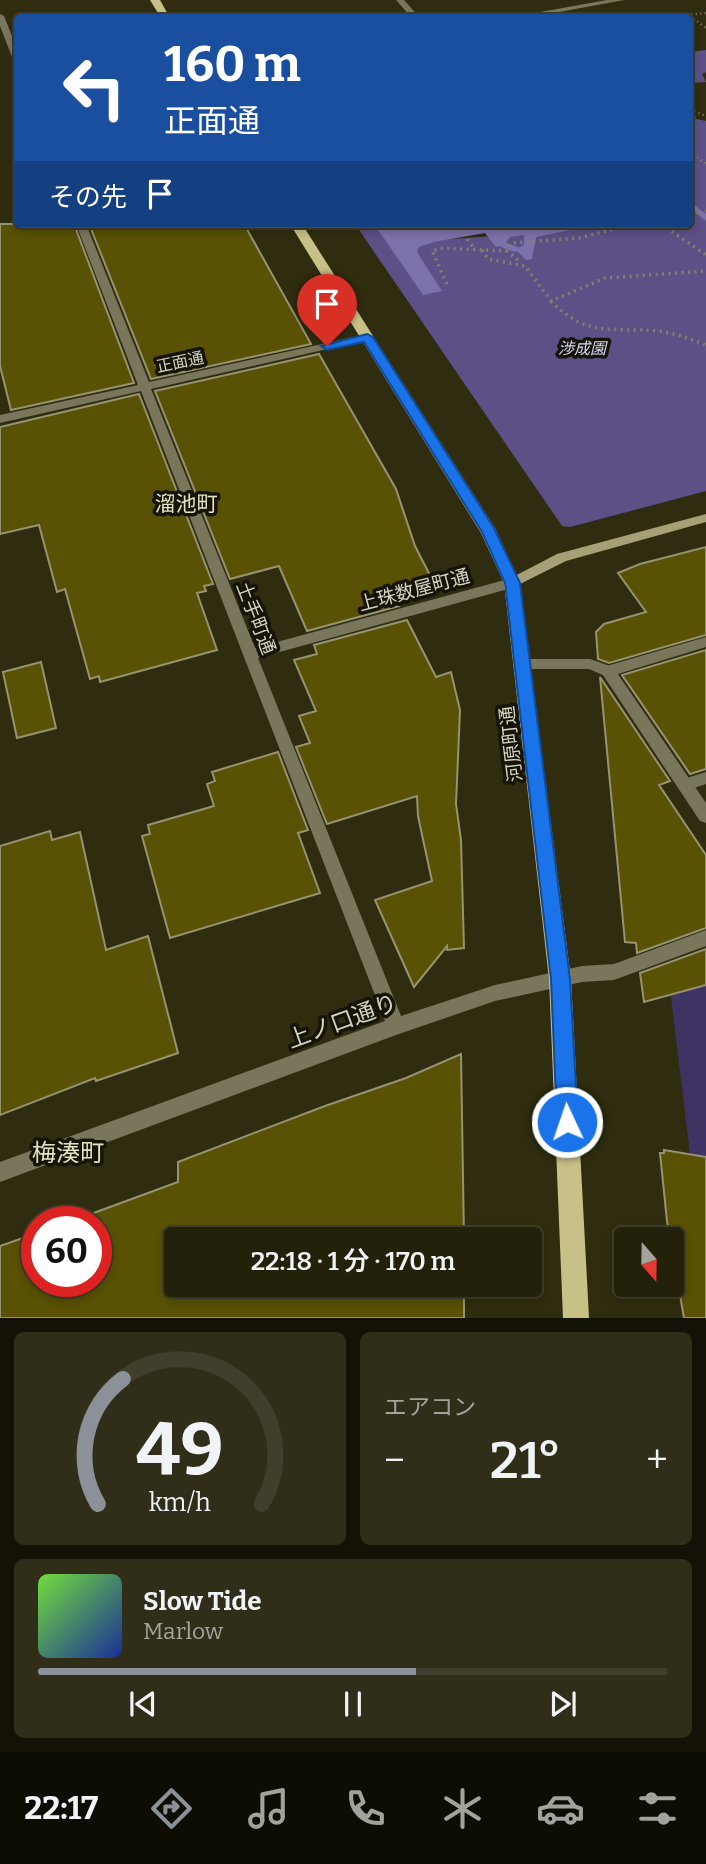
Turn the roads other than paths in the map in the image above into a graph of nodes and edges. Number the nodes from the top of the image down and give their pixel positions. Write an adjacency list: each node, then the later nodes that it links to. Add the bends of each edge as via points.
1 (400, 0): 3 (street)
2 (620, 0): 4 (street)
3 (413, 14)
4 (534, 14)
5 (0, 16): 6 (street)
6 (14, 52)
7 (83, 228): 10 (street, 土手町通)
8 (299, 228): 9 (main road, 河原町通)
9 (367, 337): 10 (street, 正面通); 13 (main road, 河原町通, via 489,532)
10 (145, 386): 11 (street, 正面通); 15 (street, 土手町通)
11 (0, 419)
12 (706, 518): 13 (street, 上珠数屋町通, via 562,556)
13 (512, 583): 15 (street, 上珠数屋町通); 16 (main road, 河原町通)
14 (706, 642): 17 (street)
15 (250, 655): 23 (street, 土手町通)
16 (522, 664): 17 (street, via 590,664); 22 (main road, 河原町通)
17 (608, 671): 19 (street)
18 (706, 778): 19 (street)
19 (685, 785): 20 (street)
20 (706, 816)
21 (706, 938): 22 (street, 上ノ口通り, via 614,972)
22 (560, 979): 23 (street, 上ノ口通り, via 495,993); 25 (main road, 河原町通)
23 (396, 1026): 24 (street, 上ノ口通り)
24 (0, 1172)
25 (576, 1318)

